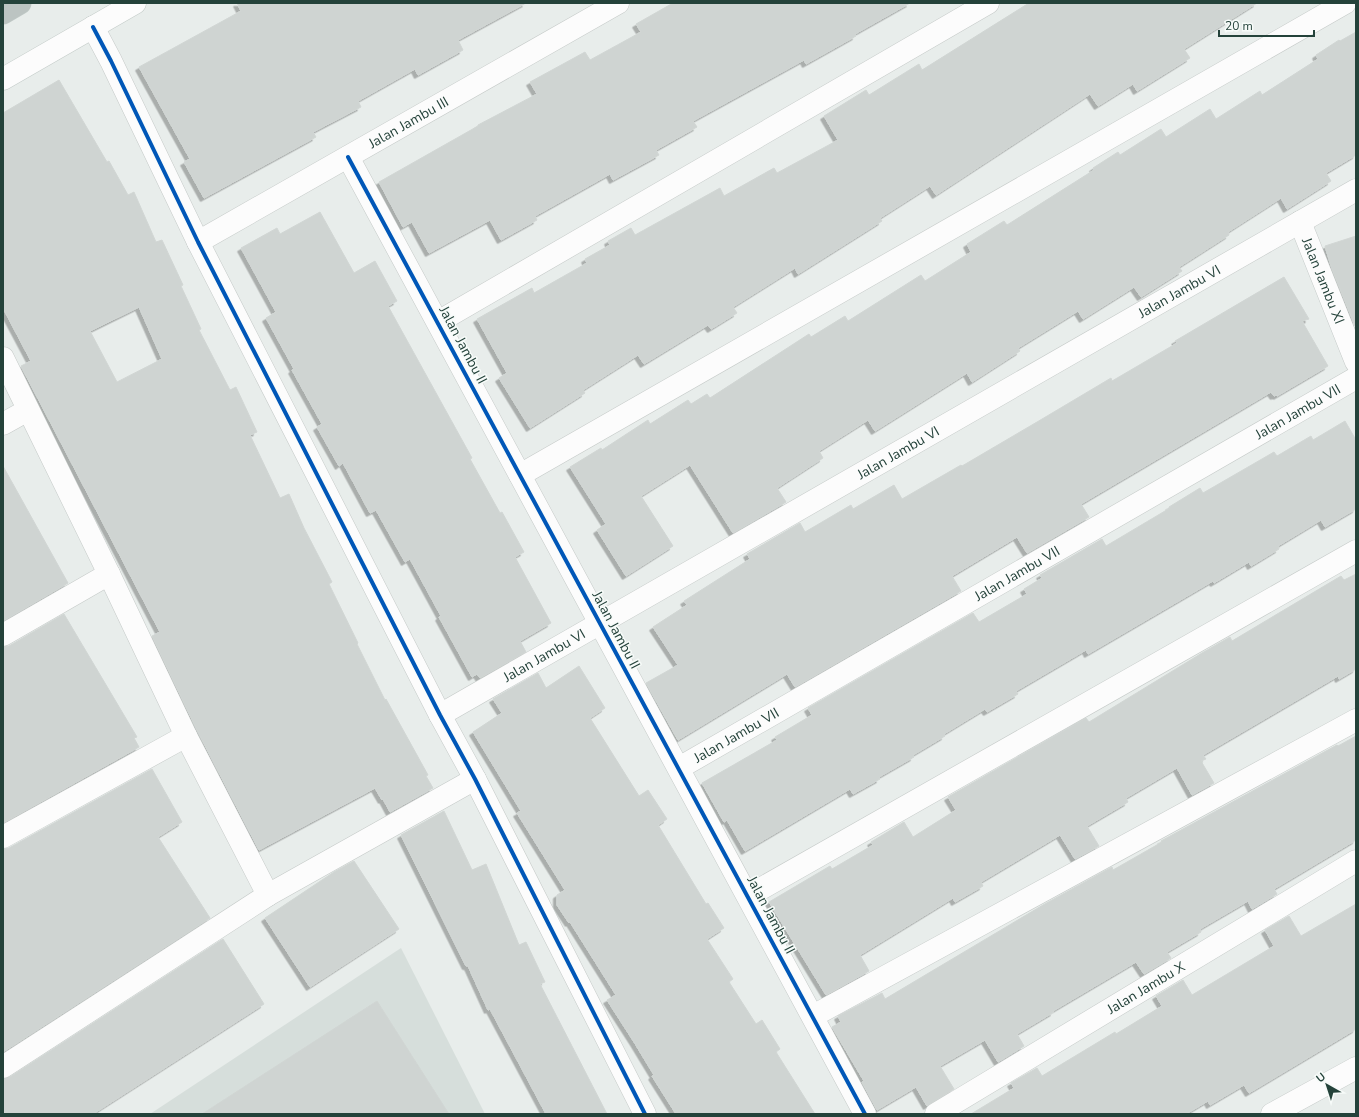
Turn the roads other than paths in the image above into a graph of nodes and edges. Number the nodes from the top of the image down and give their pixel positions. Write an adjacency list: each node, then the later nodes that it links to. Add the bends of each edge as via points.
1 (20, 3): 6 (highway)
2 (135, 3): 7 (street)
3 (618, 3): 9 (street, Jalan Jambu III)
4 (988, 3): 13 (street)
5 (1345, 3): 19 (street)
6 (3, 13)
7 (93, 27): 8 (street); 12 (street)
8 (3, 79)
9 (348, 157): 12 (street, Jalan Jambu III); 13 (street, Jalan Jambu II)
10 (1356, 190): 11 (street, Jalan Jambu VI)
11 (1300, 222): 15 (street, Jalan Jambu XI); 22 (street, Jalan Jambu VI)
12 (198, 242): 24 (street)
13 (438, 322): 19 (street, Jalan Jambu II)
14 (3, 358): 17 (street)
15 (1356, 362)
16 (1356, 378): 27 (street, Jalan Jambu VII)
17 (28, 410): 18 (street); 21 (street)
18 (3, 424)
19 (520, 475): 22 (street, Jalan Jambu II)
20 (1356, 551): 32 (street)
21 (109, 574): 23 (street); 26 (street)
22 (600, 623): 24 (street, Jalan Jambu VI); 27 (street, Jalan Jambu II)
23 (3, 635)
24 (440, 715): 28 (street)
25 (1356, 720): 33 (street)
26 (186, 736): 29 (street); 31 (street)
27 (679, 768): 32 (street, Jalan Jambu II)
28 (475, 778): 31 (street); 36 (street)
29 (3, 837)
30 (1356, 861): 38 (street, Jalan Jambu X)
31 (268, 895): 34 (street)
32 (748, 896): 33 (street, Jalan Jambu II)
33 (812, 1016): 37 (street, Jalan Jambu II)
34 (3, 1067)
35 (1356, 1068): 39 (street)
36 (645, 1114)
37 (866, 1114)
38 (936, 1114)
39 (1272, 1114)

